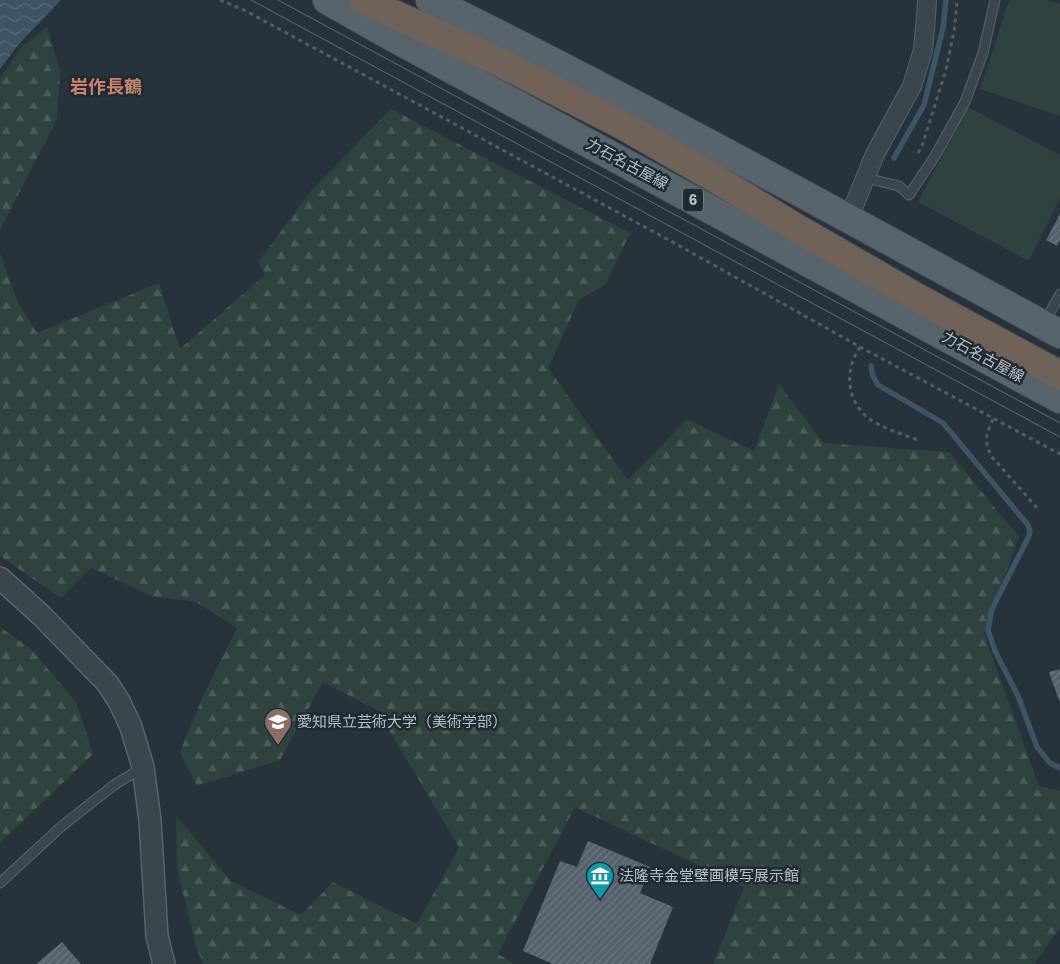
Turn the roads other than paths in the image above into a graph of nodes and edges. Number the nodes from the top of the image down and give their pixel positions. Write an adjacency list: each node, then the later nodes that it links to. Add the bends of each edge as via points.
1 (327, 0): 13 (main road, 力石名古屋線 / 6)
2 (363, 0): 8 (highway, via 429,29 624,126 805,233)
3 (424, 0): 7 (main road, via 589,80); 8 (highway, via 728,166 843,237)
4 (927, 0): 6 (street, via 923,50 912,86 875,154)
5 (995, 0): 6 (lane, via 983,53 965,102 909,195 900,186)
6 (866, 178): 7 (street)
7 (849, 218): 10 (main road)
8 (920, 290): 11 (highway); 12 (highway)
9 (1060, 294): 10 (lane)
10 (1052, 329)
11 (1060, 356)
12 (1060, 374)
13 (1060, 399)
14 (0, 578): 15 (street, via 108,684 131,727)
15 (143, 767): 16 (lane, via 69,820); 17 (street, via 158,936)
16 (0, 883)
17 (164, 964)

